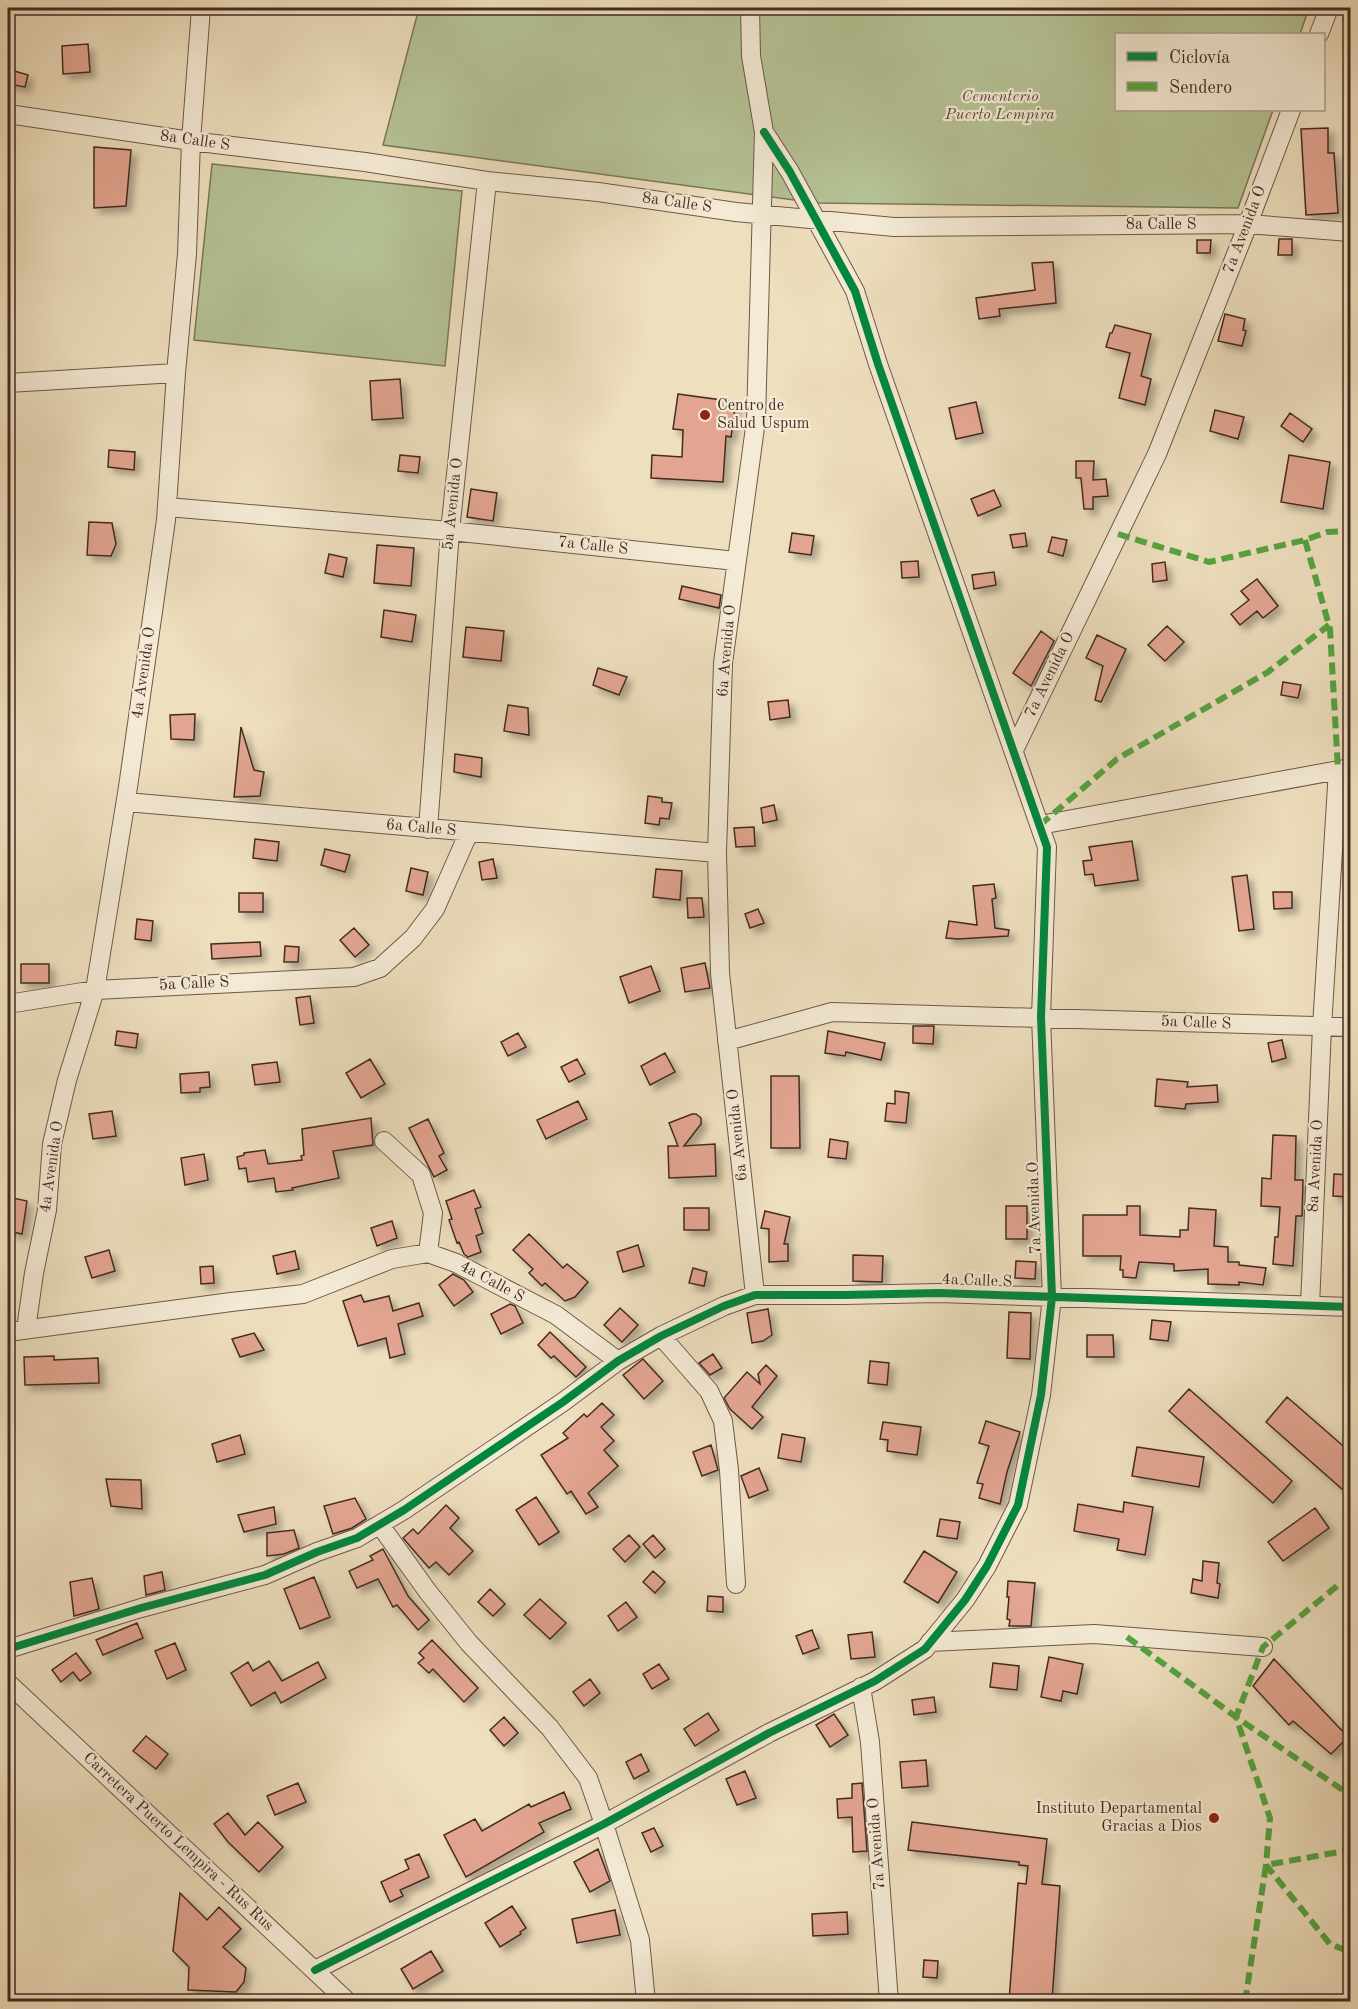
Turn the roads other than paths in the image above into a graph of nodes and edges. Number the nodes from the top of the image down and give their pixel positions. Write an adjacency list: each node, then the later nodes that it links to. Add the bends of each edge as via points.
1 (201, 8): 8 (street, 4a Avenida O)
2 (750, 8): 7 (street, 6a Avenida O, via 751,56)
3 (1329, 8): 4 (street)
4 (1319, 33)
5 (1291, 111): 12 (street, 7a Avenida O)
6 (8, 114): 8 (street, 8a Calle S)
7 (764, 132): 10 (street, 6a Avenida O); 11 (street)
8 (190, 141): 9 (street, 8a Calle S); 14 (street, 4a Avenida O, via 187,254)
9 (487, 181): 10 (street, 8a Calle S); 17 (street, 5a Avenida O)
10 (763, 214): 11 (street, 8a Calle S); 18 (street, 6a Avenida O, via 756,420)
11 (816, 219): 12 (street, 8a Calle S, via 894,227); 19 (street, via 855,291)
12 (1248, 224): 13 (street, 8a Calle S); 19 (street, 7a Avenida O, via 1157,454)
13 (1350, 231)
14 (176, 373): 15 (street); 16 (street, 4a Avenida O)
15 (8, 383)
16 (167, 507): 17 (street, 7a Calle S); 21 (street, 4a Avenida O)
17 (450, 531): 18 (street, 7a Calle S); 23 (street, 5a Avenida O)
18 (736, 561): 25 (street, 6a Avenida O, via 723,663)
19 (1014, 750): 22 (street, 7a Avenida O)
20 (1344, 769): 22 (street); 29 (street, 8a Avenida O)
21 (126, 802): 23 (street, 6a Calle S); 26 (street, 4a Avenida O)
22 (1040, 825): 28 (street, 7a Avenida O, via 1047,847)
23 (428, 828): 24 (street, 6a Calle S)
24 (469, 832): 25 (street, 6a Calle S); 26 (street, 5a Calle S, via 435,909 413,938 380,968 354,977)
25 (717, 853): 31 (street, 6a Avenida O, via 720,973)
26 (95, 990): 27 (street, 5a Calle S); 38 (street, 4a Avenida O, via 52,1144 47,1210)
27 (8, 1004)
28 (1041, 1017): 29 (street, 5a Calle S); 31 (street, 5a Calle S, via 832,1012); 35 (street, 7a Avenida O)
29 (1322, 1027): 30 (street, 5a Calle S); 36 (street, 8a Avenida O)
30 (1350, 1027)
31 (727, 1041): 34 (street, 6a Avenida O)
32 (384, 1141): 33 (street, via 421,1175 433,1213)
33 (428, 1254): 38 (street, 4a Calle S, via 392,1259 303,1294); 41 (street, 4a Calle S, via 456,1263 556,1315)
34 (756, 1295): 35 (street, 4a Calle S, via 939,1293); 40 (street, 4a Calle S)
35 (1052, 1297): 36 (street, 4a Calle S); 44 (street, 7a Avenida O, via 1041,1395 1018,1505 987,1566)
36 (1310, 1306): 37 (street, 4a Calle S)
37 (1350, 1307)
38 (27, 1329): 39 (street, 4a Calle S)
39 (8, 1332)
40 (661, 1336): 41 (street, 4a Calle S); 43 (street, via 709,1391 723,1420)
41 (618, 1361): 42 (street)
42 (380, 1525): 46 (street, via 265,1575); 49 (street, via 469,1643 549,1728 588,1778)
43 (736, 1584)
44 (930, 1642): 45 (street, via 1094,1634); 48 (street, 7a Avenida O, via 925,1649)
45 (1263, 1647)
46 (8, 1649)
47 (8, 1683): 50 (street, Carretera Puerto Lempira - Rus Rus)
48 (861, 1687): 49 (street, 7a Avenida O, via 768,1733); 53 (street, 7a Avenida O, via 870,1742)
49 (604, 1824): 50 (street, 7a Avenida O); 52 (street, via 640,1940)
50 (315, 1970): 51 (street, Carretera Puerto Lempira - Rus Rus)
51 (348, 2001)
52 (646, 2001)
53 (889, 2001)

